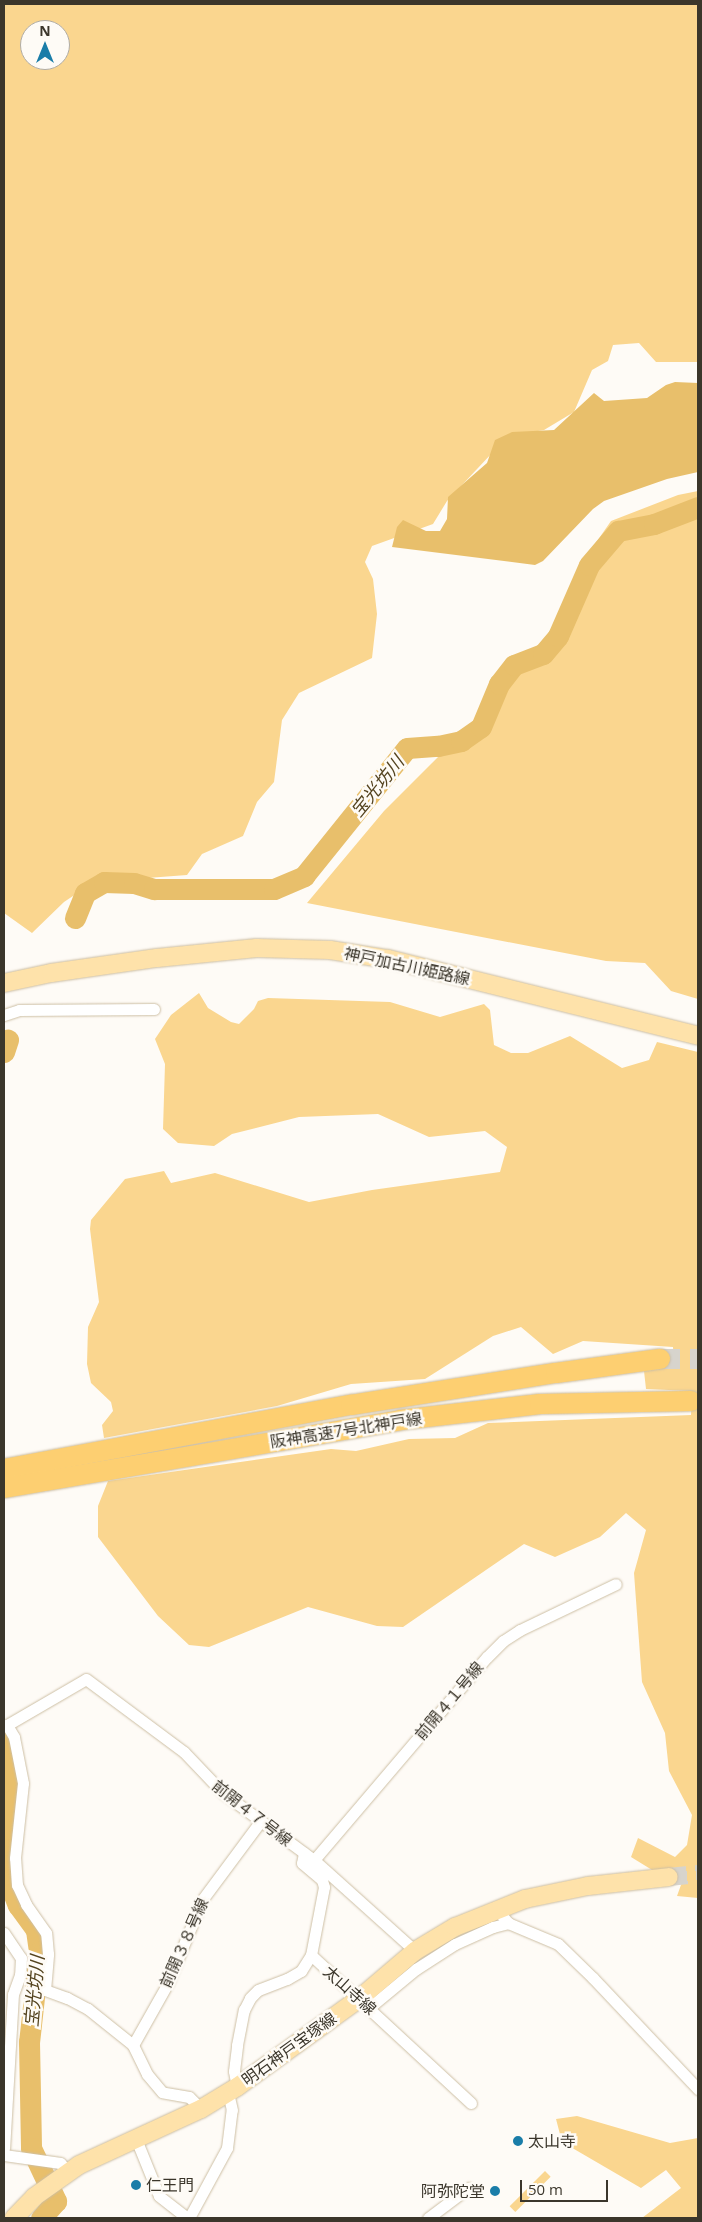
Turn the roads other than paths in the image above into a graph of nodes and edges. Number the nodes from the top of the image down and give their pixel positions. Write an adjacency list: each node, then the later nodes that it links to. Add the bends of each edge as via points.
1 (51, 972): 2 (main road, 神戸加古川姫路線); 3 (main road, 神戸加古川姫路線); 6 (main road, 神戸加古川姫路線, via 257,948 330,950 388,959)
2 (4, 974)
3 (4, 983)
4 (154, 1008): 5 (street, via 19,1010)
5 (4, 1015)
6 (698, 1036)
7 (660, 1360): 9 (highway, 阪神高速7号北神戸線, via 352,1405)
8 (691, 1401): 9 (highway, 阪神高速7号北神戸線, via 581,1402 504,1407)
9 (191, 1446): 10 (highway, 阪神高速7号北神戸線); 11 (highway, 阪神高速7号北神戸線)
10 (4, 1469)
11 (4, 1488)
12 (616, 1584): 15 (street, 前開４１号線, via 503,1640)
13 (260, 1822): 14 (street, 前開４７号線); 23 (street, 前開３８号線, via 202,1900 168,1983); 23 (street, 前開４７号線, via 223,1793 184,1752 86,1680 8,1725 14,1738 23,1783 15,1858 17,1885 46,1933 45,1990 88,2009)
14 (304, 1853): 15 (street, 前開４７号線); 21 (street, 太山寺線, via 302,1863 322,1880 324,1887)
15 (314, 1860): 20 (street, 前開４７号線)
16 (669, 1877): 17 (main road, 明石神戸宝塚線, via 588,1886 525,1899)
17 (497, 1909): 18 (street); 20 (main road, 明石神戸宝塚線, via 455,1927)
18 (508, 1923): 22 (street, via 456,1944); 24 (street, via 558,1944)
19 (4, 1933): 29 (street, via 21,1958 13,1994)
20 (415, 1951): 22 (main road, 明石神戸宝塚線)
21 (311, 1955): 22 (street, 太山寺線); 25 (street, via 302,1971 258,1990 250,1998 244,2010 237,2045)
22 (365, 2002): 25 (main road, 明石神戸宝塚線); 26 (street, 太山寺線)
23 (133, 2045): 27 (street, via 147,2074 162,2092 189,2097)
24 (698, 2089)
25 (233, 2090): 27 (main road, 明石神戸宝塚線); 34 (street, via 227,2148)
26 (471, 2103)
27 (200, 2109): 28 (main road, 明石神戸宝塚線)
28 (136, 2139): 31 (main road, 明石神戸宝塚線); 34 (street, via 159,2196)
29 (4, 2148)
30 (4, 2155): 31 (street, via 60,2163)
31 (63, 2176): 33 (main road, 明石神戸宝塚線)
32 (468, 2188): 35 (street)
33 (14, 2218)
34 (188, 2218)
35 (428, 2218)

